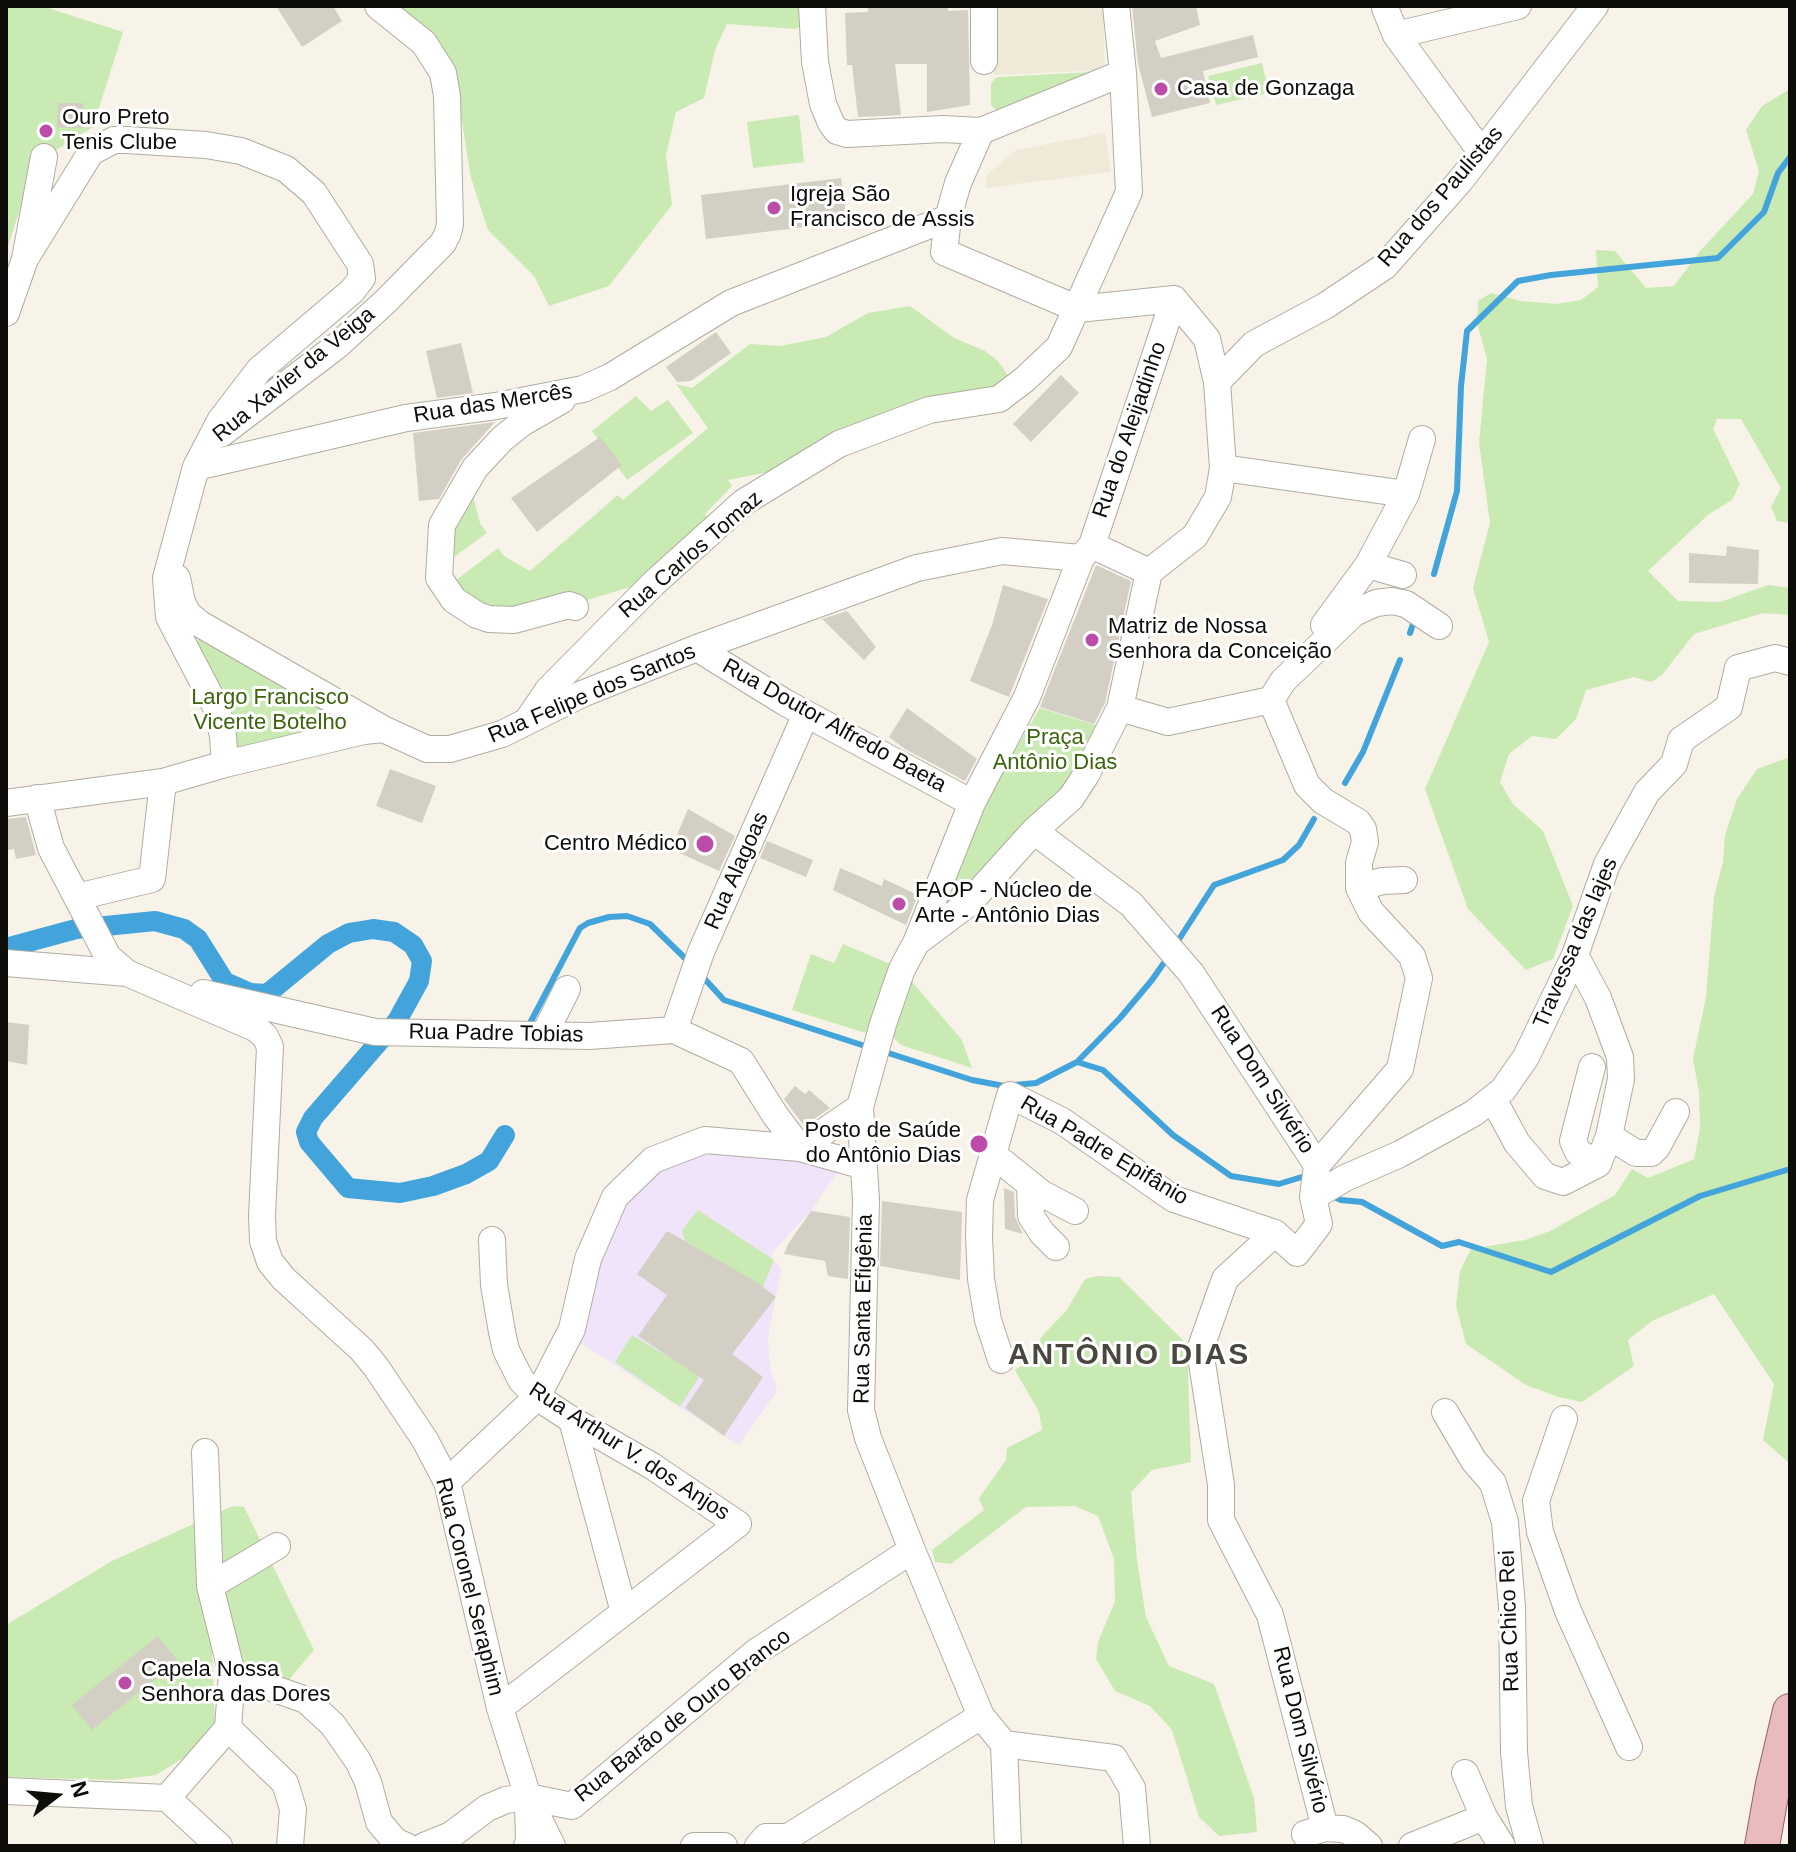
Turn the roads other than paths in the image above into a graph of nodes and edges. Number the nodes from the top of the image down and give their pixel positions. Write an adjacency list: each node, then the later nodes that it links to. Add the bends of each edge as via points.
1 (378, 6): 22 (street, Rua Xavier da Veiga, via 424,43 443,73 448,233 338,345)
2 (812, 6): 11 (street, via 817,76 826,114 837,131)
3 (984, 6): 9 (street)
4 (1116, 6): 10 (street, Rua Carlos Tomaz)
5 (1518, 6): 8 (street)
6 (1595, 6): 12 (street, Rua dos Paulistas)
7 (1385, 8): 8 (street)
8 (1396, 35): 12 (street)
9 (984, 61)
10 (1123, 73): 11 (street); 17 (street, Rua Carlos Tomaz, via 1129,192)
11 (981, 131): 14 (street)
12 (1482, 153): 19 (street, Rua dos Paulistas, via 1385,266 1254,344)
13 (44, 157): 15 (street)
14 (948, 218): 17 (street, via 944,252); 20 (street, Rua das Mercês, via 731,303)
15 (25, 259): 18 (street); 22 (street, via 91,152 114,140 241,151 266,159 314,193 356,255 362,278 259,370 231,405)
16 (1174, 299): 17 (street); 19 (street, via 1207,339); 25 (street, Rua do Aleijadinho)
17 (1078, 309): 37 (street, Rua Carlos Tomaz, via 1059,347 999,399 929,410 839,444 744,502 654,583 548,690)
18 (6, 313)
19 (1217, 382): 23 (street)
20 (583, 389): 22 (street, Rua das Mercês); 30 (street, via 522,423 475,468 442,525 438,560 446,590 465,608 489,619 514,620)
21 (1422, 439): 24 (street)
22 (202, 456): 26 (street)
23 (1223, 468): 24 (street); 28 (street, via 1218,497 1195,536)
24 (1406, 494): 27 (street)
25 (1086, 552): 28 (street); 32 (street, Rua Felipe dos Santos, via 1002,551 917,568); 43 (street, Rua do Aleijadinho, via 1027,697)
26 (173, 553): 38 (street, Rua Felipe dos Santos, via 188,614); 39 (street, via 166,578 169,617 217,709)
27 (1368, 565): 29 (street); 34 (street)
28 (1149, 572): 35 (street)
29 (1403, 575)
30 (575, 607)
31 (1439, 626): 34 (street, via 1406,604 1376,603 1354,613)
32 (697, 648): 36 (street, Rua Doutor Alfredo Baeta); 37 (street, Rua Felipe dos Santos)
33 (1790, 662): 49 (street, Travessa das lajes, via 1775,658 1738,668 1729,707 1681,740 1674,764 1647,792 1607,864)
34 (1277, 690): 35 (street, via 1168,722); 46 (street, via 1307,785 1363,829)
35 (1120, 708): 44 (street, via 1071,798)
36 (806, 714): 43 (street, Rua Doutor Alfredo Baeta); 53 (street, Rua Alagoas, via 701,952)
37 (527, 721): 38 (street, Rua Felipe dos Santos, via 450,749 427,749)
38 (383, 729): 39 (street)
39 (225, 764): 40 (street)
40 (163, 782): 41 (street); 47 (street, via 152,879)
41 (37, 798): 42 (street); 47 (street, Rua Coronel Seraphim, via 51,848)
42 (6, 803)
43 (972, 803): 48 (street)
44 (1034, 831): 48 (street, via 969,903); 63 (street, Rua Dom Silvério, via 1131,904 1191,973)
45 (1404, 880): 46 (street)
46 (1359, 888): 63 (street, via 1371,912 1412,956 1418,990 1400,1069)
47 (87, 917): 51 (street, Rua Coronel Seraphim, via 108,957)
48 (916, 943): 56 (street, Rua Santa Efigênia, via 902,969)
49 (1575, 955): 57 (street, Travessa das lajes, via 1526,1057); 59 (street, via 1620,1057 1621,1079)
50 (6, 963): 51 (street)
51 (136, 976): 54 (street, Rua Padre Tobias, via 375,1032); 77 (street, Rua Coronel Seraphim, via 265,1036 271,1064 262,1216 270,1262 376,1367)
52 (567, 989): 54 (street)
53 (674, 1030): 54 (street, Rua Padre Tobias); 60 (street, Rua Padre Tobias, via 741,1061)
54 (544, 1035)
55 (1592, 1067): 62 (street, via 1573,1141 1578,1152)
56 (863, 1096): 60 (street); 64 (street, Rua Santa Efigênia)
57 (1493, 1099): 62 (street, via 1517,1143 1545,1176 1563,1182); 66 (street, Travessa das lajes)
58 (1676, 1112): 59 (street, via 1651,1153 1636,1153)
59 (1609, 1136): 62 (street)
60 (800, 1148): 64 (street); 72 (street, via 705,1140 653,1160 615,1197 588,1259 572,1329)
61 (995, 1156): 65 (street); 68 (street, Rua Padre Epifânio, via 1010,1095 1062,1121 1174,1199); 71 (street, Rua Padre Epifânio, via 980,1200 979,1236 988,1320)
62 (1598, 1164)
63 (1317, 1165): 66 (street, Rua Dom Silvério)
64 (864, 1166): 81 (street, Rua Santa Efigênia, via 861,1410)
65 (1030, 1184): 67 (street); 70 (street, via 1031,1216)
66 (1313, 1197): 68 (street, Rua Dom Silvério, via 1319,1224 1297,1253)
67 (1075, 1211)
68 (1275, 1233): 107 (street, Rua Dom Silvério, via 1225,1279 1200,1350 1221,1485 1221,1520 1270,1615 1315,1831 1343,1829)
69 (492, 1240): 72 (street, Rua Arthur V. dos Anjos, via 506,1350)
70 (1056, 1247)
71 (1001, 1360)
72 (537, 1397): 75 (street, Rua Arthur V. dos Anjos); 77 (street)
73 (1445, 1412): 78 (street, Rua Chico Rei)
74 (1564, 1419): 79 (street)
75 (572, 1420): 83 (street); 83 (street, Rua Arthur V. dos Anjos, via 738,1524)
76 (205, 1452): 82 (street)
77 (447, 1482): 85 (street, Rua Coronel Seraphim)
78 (1493, 1483): 79 (street); 110 (street, Rua Chico Rei, via 1510,1558 1514,1752 1519,1806)
79 (1536, 1501): 90 (street, via 1552,1570)
80 (277, 1546): 82 (street)
81 (912, 1550): 87 (street, Rua Santa Efigênia); 93 (street, Rua Barão de Ouro Branco, via 756,1652 572,1806)
82 (210, 1586): 84 (street)
83 (624, 1612): 85 (street)
84 (232, 1674): 88 (street); 98 (street, via 306,1700 333,1725 368,1782 379,1822)
85 (500, 1708): 93 (street, Rua Coronel Seraphim)
86 (1790, 1711): 111 (main road)
87 (981, 1716): 89 (street, Rua Santa Efigênia); 104 (street, via 788,1837 766,1837)
88 (228, 1728): 94 (street); 97 (street, via 285,1783 293,1809)
89 (1004, 1744): 105 (street); 106 (street, via 1114,1758 1132,1788)
90 (1629, 1747)
91 (1465, 1773): 95 (street)
92 (6, 1791): 94 (street)
93 (528, 1797): 99 (street, via 496,1803 451,1835); 100 (street); 101 (street)
94 (167, 1798): 96 (street)
95 (1484, 1817): 108 (street); 109 (street)
96 (219, 1846)
97 (290, 1846)
98 (406, 1846)
99 (424, 1846)
100 (527, 1846)
101 (552, 1846)
102 (694, 1846): 103 (street)
103 (724, 1846)
104 (758, 1846)
105 (1008, 1846)
106 (1137, 1846)
107 (1369, 1846)
108 (1412, 1846)
109 (1502, 1846)
110 (1530, 1846)
111 (1762, 1846)

